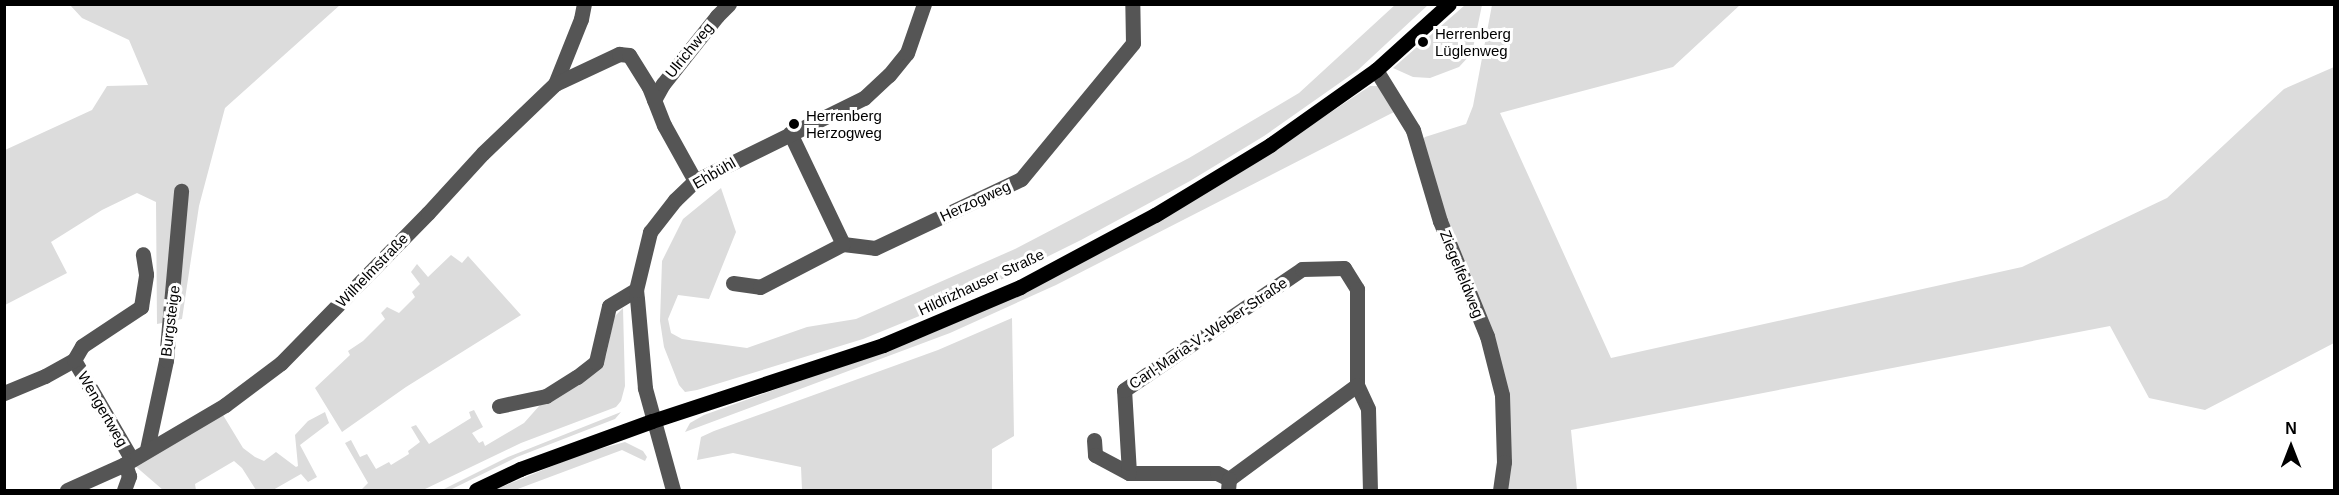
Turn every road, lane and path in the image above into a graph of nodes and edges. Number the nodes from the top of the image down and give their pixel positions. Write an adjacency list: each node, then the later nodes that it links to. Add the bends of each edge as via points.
1 (584, 4): 7 (street)
2 (729, 4): 8 (street, Ulrichweg)
3 (924, 4): 9 (street, Ehbühl, via 907,53 889,75 864,98)
4 (1132, 4): 12 (street, Herzogweg, via 1133,43 1021,179 875,248)
5 (1449, 4): 6 (main road, Hildrizhauser Straße)
6 (1376, 70): 20 (main road, Hildrizhauser Straße, via 1270,145 1155,215 1020,286 883,345); 31 (street, Ziegelfeldweg, via 1413,130 1440,221 1487,336 1502,395 1504,462)
7 (555, 84): 8 (street, Wilhelmstraße, via 619,54 628,55); 22 (street, Wilhelmstraße, via 483,153 281,363 225,405)
8 (652, 94): 10 (street)
9 (790, 133): 10 (street, Ehbühl); 12 (street)
10 (695, 181): 15 (street, Ehbühl, via 650,232)
11 (181, 191): 22 (street, Burgsteige, via 166,360)
12 (843, 244): 14 (street, via 760,286)
13 (143, 254): 16 (street, Wengertweg, via 146,274 141,307 82,346)
14 (733, 282)
15 (636, 290): 19 (street, via 609,306 596,362 546,396); 20 (street, Ehbühl)
16 (74, 360): 18 (street, Wengertweg); 23 (street, Wengertweg)
17 (1358, 385): 24 (street, Carl-Maria-V.-Weber-Straße, via 1357,289 1344,268 1302,269 1124,390); 25 (street); 30 (street, via 1368,409)
18 (4, 393)
19 (500, 406)
20 (652, 421): 28 (main road, Hildrizhauser Straße, via 520,469); 29 (street, Ehbühl)
21 (1094, 440): 24 (street, via 1095,455)
22 (147, 449): 23 (street, Wilhelmstraße)
23 (128, 461): 26 (street, Wilhelmstraße); 27 (street, via 129,476)
24 (1129, 473): 25 (street, via 1217,473)
25 (1228, 485)
26 (67, 490)
27 (124, 490)
28 (476, 490)
29 (673, 490)
30 (1370, 490)
31 (1500, 490)

